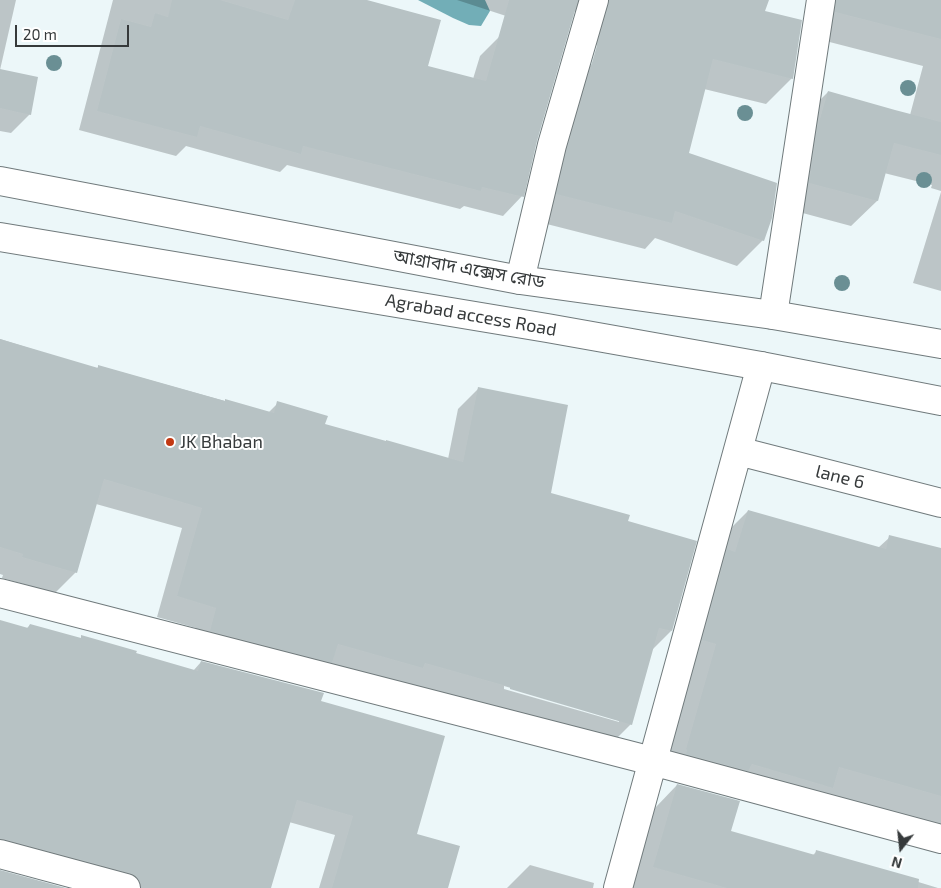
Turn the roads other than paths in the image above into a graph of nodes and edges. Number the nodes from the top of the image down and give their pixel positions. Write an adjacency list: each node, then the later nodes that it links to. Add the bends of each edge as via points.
1 (594, 0): 5 (street, via 552,145)
2 (821, 0): 6 (street)
3 (0, 180): 5 (street, আগ্রাবাদ এক্সেস রোড)
4 (0, 237): 8 (street, Agrabad access Road)
5 (520, 280): 6 (street, আগ্রাবাদ এক্সেস রোড)
6 (773, 316): 7 (street, আগ্রাবাদ এক্সেস রোড)
7 (941, 344)
8 (761, 366): 9 (street, Agrabad access Road); 10 (street)
9 (941, 401)
10 (738, 451): 11 (street, lane 6); 13 (street)
11 (941, 503)
12 (0, 592): 13 (street)
13 (652, 761): 14 (street); 17 (street)
14 (941, 839)
15 (0, 854): 16 (street)
16 (126, 888)
17 (618, 888)

